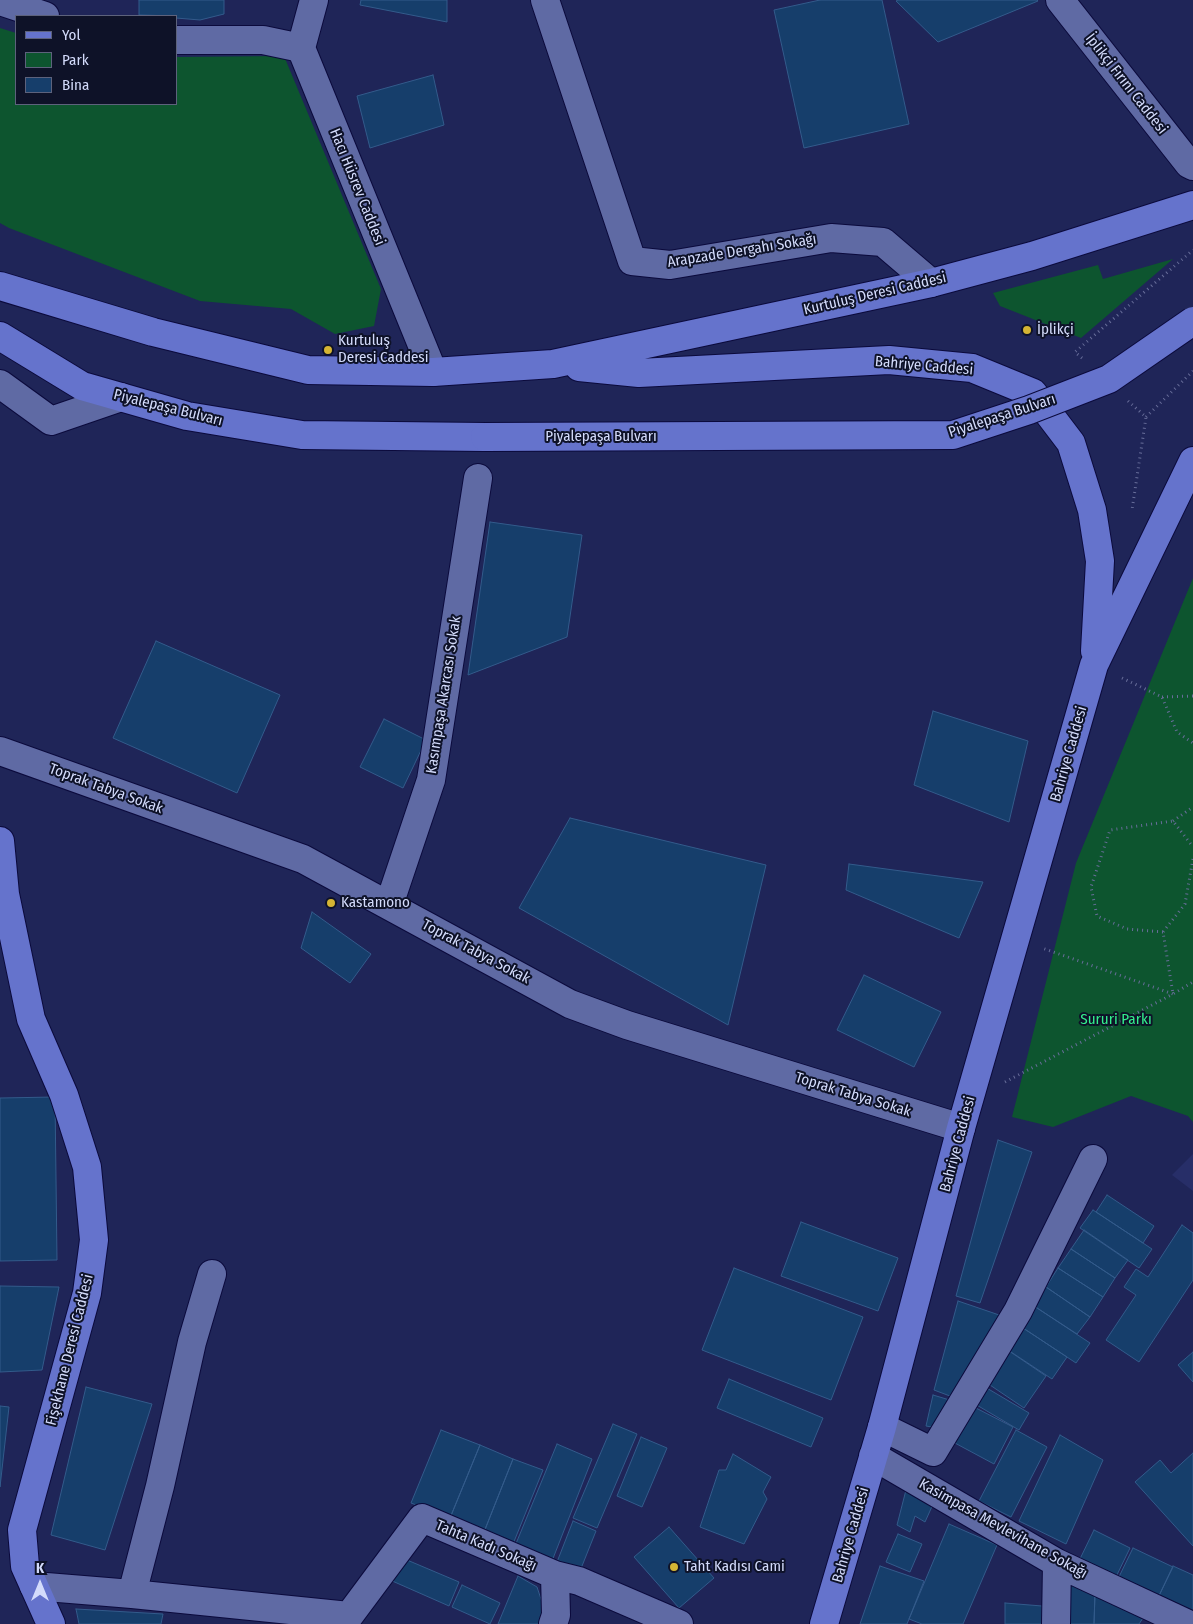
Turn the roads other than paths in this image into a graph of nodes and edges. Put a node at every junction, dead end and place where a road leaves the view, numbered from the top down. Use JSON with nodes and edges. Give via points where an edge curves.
{"nodes":[{"id":1,"x":314,"y":0,"type":"edge"},
{"id":2,"x":545,"y":0,"type":"edge"},
{"id":3,"x":1060,"y":0,"type":"edge"},
{"id":4,"x":0,"y":1,"type":"edge"},
{"id":5,"x":42,"y":15,"type":"edge"},
{"id":6,"x":178,"y":40,"type":"edge"},
{"id":7,"x":300,"y":48,"type":"junction"},
{"id":8,"x":1193,"y":166,"type":"edge"},
{"id":9,"x":1193,"y":205,"type":"edge"},
{"id":10,"x":931,"y":283,"type":"junction"},
{"id":11,"x":0,"y":286,"type":"edge"},
{"id":12,"x":1193,"y":321,"type":"edge"},
{"id":13,"x":0,"y":336,"type":"edge"},
{"id":14,"x":553,"y":364,"type":"junction"},
{"id":15,"x":433,"y":372,"type":"junction"},
{"id":16,"x":0,"y":384,"type":"edge"},
{"id":17,"x":122,"y":397,"type":"junction"},
{"id":18,"x":1193,"y":461,"type":"edge"},
{"id":19,"x":478,"y":478,"type":"dead end"},
{"id":20,"x":1094,"y":665,"type":"junction"},
{"id":21,"x":0,"y":751,"type":"edge"},
{"id":22,"x":0,"y":841,"type":"edge"},
{"id":23,"x":389,"y":906,"type":"junction"},
{"id":24,"x":5,"y":920,"type":"edge"},
{"id":25,"x":961,"y":1128,"type":"junction"},
{"id":26,"x":1093,"y":1159,"type":"dead end"},
{"id":27,"x":212,"y":1274,"type":"dead end"},
{"id":28,"x":882,"y":1427,"type":"junction"},
{"id":29,"x":874,"y":1456,"type":"junction"},
{"id":30,"x":1057,"y":1563,"type":"junction"},
{"id":31,"x":555,"y":1575,"type":"junction"},
{"id":32,"x":34,"y":1586,"type":"junction"},
{"id":33,"x":132,"y":1594,"type":"junction"},
{"id":34,"x":223,"y":1614,"type":"edge"},
{"id":35,"x":50,"y":1624,"type":"edge"},
{"id":36,"x":553,"y":1624,"type":"edge"},
{"id":37,"x":679,"y":1624,"type":"edge"},
{"id":38,"x":824,"y":1624,"type":"edge"},
{"id":39,"x":1056,"y":1624,"type":"edge"},
{"id":40,"x":1188,"y":1624,"type":"edge"}],
"edges":[{"from":1,"to":7,"type":"street"},
{"from":2,"to":10,"type":"street","name":"Arapzade Dergahı Sokağı","via":[[632,260],[670,265],[831,238],[883,242]]},
{"from":3,"to":8,"type":"street","name":"İplikçi Fırını Caddesi"},
{"from":4,"to":5,"type":"street"},
{"from":6,"to":7,"type":"street","via":[[263,40]]},
{"from":7,"to":15,"type":"street","name":"Hacı Hüsrev Caddesi"},
{"from":9,"to":10,"type":"main road","name":"Kurtuluş Deresi Caddesi","via":[[1032,256]]},
{"from":10,"to":14,"type":"main road","name":"Kurtuluş Deresi Caddesi"},
{"from":11,"to":15,"type":"main road","via":[[152,332],[308,370]]},
{"from":12,"to":17,"type":"main road","name":"Piyalepaşa Bulvarı","bridge":true,"via":[[1109,379],[953,435],[302,435],[187,416]]},
{"from":13,"to":17,"type":"main road","name":"Piyalepaşa Bulvarı","via":[[82,386]]},
{"from":14,"to":15,"type":"main road"},
{"from":14,"to":20,"type":"main road","name":"Bahriye Caddesi","via":[[639,373],[889,360],[972,368],[1033,393],[1071,443],[1092,510],[1100,561]]},
{"from":16,"to":17,"type":"street","via":[[51,421]]},
{"from":18,"to":20,"type":"main road","name":"Bahriye Caddesi"},
{"from":19,"to":23,"type":"street","name":"Kasımpaşa Akarcası Sokak","via":[[431,780]]},
{"from":20,"to":25,"type":"main road","name":"Bahriye Caddesi"},
{"from":21,"to":23,"type":"street","name":"Toprak Tabya Sokak","via":[[303,859]]},
{"from":22,"to":24,"type":"main road","name":"Fişekhane Deresi Caddesi"},
{"from":23,"to":25,"type":"street","name":"Toprak Tabya Sokak","via":[[570,1004]]},
{"from":24,"to":32,"type":"main road","name":"Fişekhane Deresi Caddesi","via":[[31,1019],[64,1095],[87,1167],[94,1240],[87,1293],[22,1530],[25,1566]]},
{"from":25,"to":28,"type":"main road","name":"Bahriye Caddesi"},
{"from":26,"to":28,"type":"street","via":[[1018,1311],[933,1452]]},
{"from":27,"to":33,"type":"street","via":[[192,1342]]},
{"from":28,"to":29,"type":"main road","name":"Bahriye Caddesi"},
{"from":29,"to":30,"type":"street","name":"Kasimpasa Mevlevihane Sokağı"},
{"from":29,"to":38,"type":"main road","name":"Bahriye Caddesi"},
{"from":30,"to":39,"type":"street"},
{"from":30,"to":40,"type":"street","name":"Kasimpasa Mevlevihane Sokağı"},
{"from":31,"to":34,"type":"street","name":"Tahta Kadı Sokağı","via":[[422,1518],[349,1616]]},
{"from":31,"to":36,"type":"street","via":[[556,1615]]},
{"from":31,"to":37,"type":"street","name":"Tahta Kadı Sokağı","via":[[579,1581]]},
{"from":32,"to":33,"type":"street","name":"Tahta Kadı Sokağı"},
{"from":32,"to":35,"type":"main road","name":"Fişekhane Deresi Caddesi"},
{"from":33,"to":34,"type":"street","name":"Tahta Kadı Sokağı"}]}
